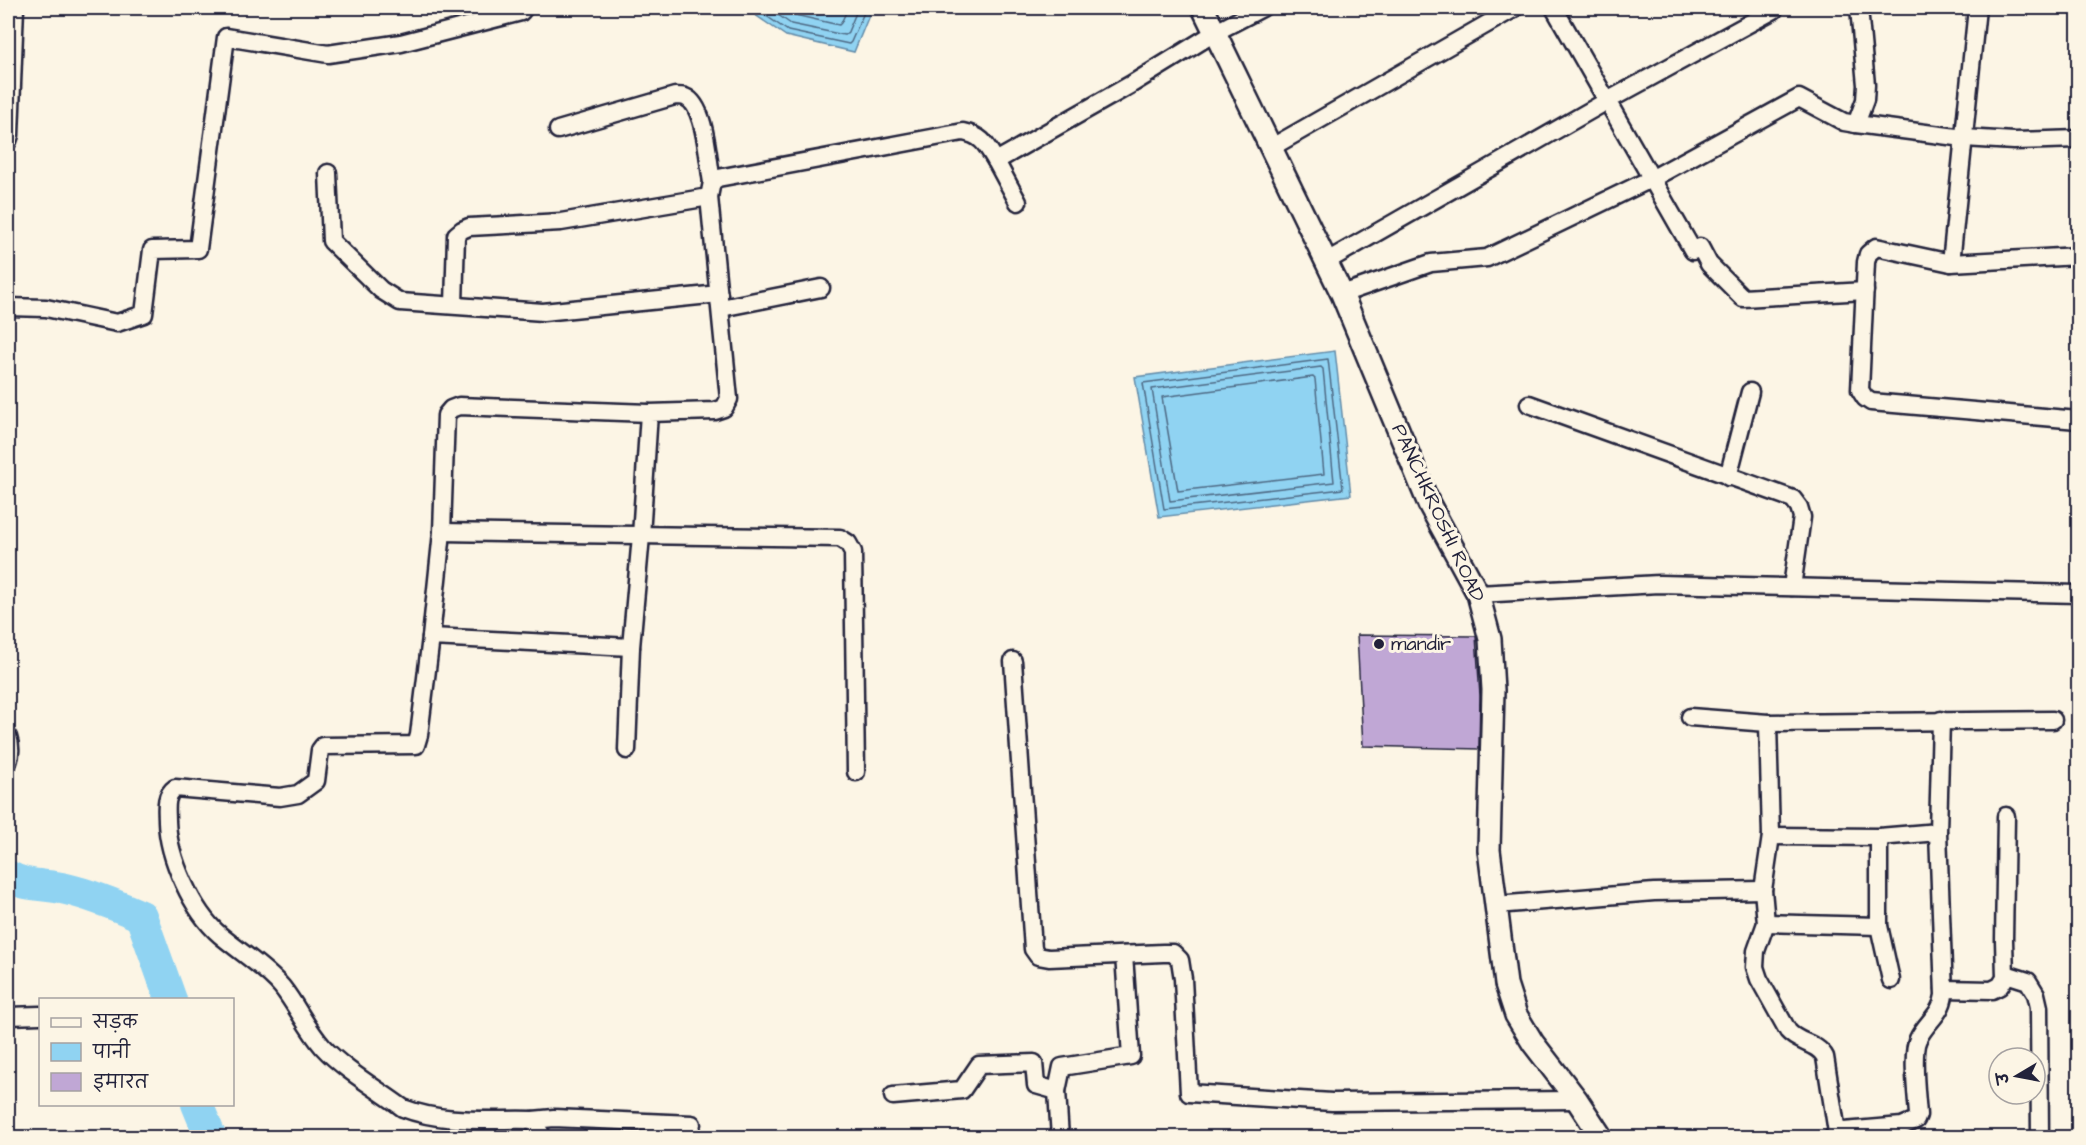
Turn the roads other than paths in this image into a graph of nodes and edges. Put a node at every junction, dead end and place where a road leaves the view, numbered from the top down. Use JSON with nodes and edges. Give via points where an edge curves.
{"nodes":[{"id":1,"x":15,"y":8,"type":"edge"},
{"id":2,"x":524,"y":8,"type":"edge"},
{"id":3,"x":1203,"y":8,"type":"edge"},
{"id":4,"x":1263,"y":8,"type":"edge"},
{"id":5,"x":1515,"y":8,"type":"edge"},
{"id":6,"x":1554,"y":8,"type":"edge"},
{"id":7,"x":1772,"y":8,"type":"edge"},
{"id":8,"x":1860,"y":8,"type":"edge"},
{"id":9,"x":1977,"y":8,"type":"edge"},
{"id":10,"x":1216,"y":32,"type":"junction"},
{"id":11,"x":1607,"y":101,"type":"junction"},
{"id":12,"x":1856,"y":124,"type":"junction"},
{"id":13,"x":558,"y":130,"type":"dead end"},
{"id":14,"x":1964,"y":138,"type":"junction"},
{"id":15,"x":2079,"y":139,"type":"edge"},
{"id":16,"x":8,"y":141,"type":"edge"},
{"id":17,"x":1272,"y":147,"type":"junction"},
{"id":18,"x":996,"y":161,"type":"junction"},
{"id":19,"x":328,"y":173,"type":"dead end"},
{"id":20,"x":1653,"y":178,"type":"junction"},
{"id":21,"x":710,"y":189,"type":"junction"},
{"id":22,"x":1018,"y":202,"type":"dead end"},
{"id":23,"x":2079,"y":256,"type":"edge"},
{"id":24,"x":1327,"y":261,"type":"junction"},
{"id":25,"x":1950,"y":263,"type":"junction"},
{"id":26,"x":821,"y":288,"type":"dead end"},
{"id":27,"x":1865,"y":291,"type":"junction"},
{"id":28,"x":1342,"y":294,"type":"junction"},
{"id":29,"x":720,"y":301,"type":"junction"},
{"id":30,"x":454,"y":305,"type":"junction"},
{"id":31,"x":8,"y":307,"type":"edge"},
{"id":32,"x":1750,"y":392,"type":"dead end"},
{"id":33,"x":1529,"y":404,"type":"dead end"},
{"id":34,"x":649,"y":413,"type":"junction"},
{"id":35,"x":2079,"y":420,"type":"edge"},
{"id":36,"x":1728,"y":477,"type":"junction"},
{"id":37,"x":442,"y":532,"type":"junction"},
{"id":38,"x":641,"y":536,"type":"junction"},
{"id":39,"x":1792,"y":587,"type":"junction"},
{"id":40,"x":1478,"y":594,"type":"junction"},
{"id":41,"x":2079,"y":594,"type":"edge"},
{"id":42,"x":431,"y":637,"type":"junction"},
{"id":43,"x":631,"y":647,"type":"junction"},
{"id":44,"x":1013,"y":661,"type":"dead end"},
{"id":45,"x":1690,"y":717,"type":"dead end"},
{"id":46,"x":1941,"y":720,"type":"junction"},
{"id":47,"x":2053,"y":720,"type":"dead end"},
{"id":48,"x":1768,"y":723,"type":"junction"},
{"id":49,"x":8,"y":737,"type":"edge"},
{"id":50,"x":627,"y":750,"type":"dead end"},
{"id":51,"x":8,"y":762,"type":"edge"},
{"id":52,"x":856,"y":772,"type":"dead end"},
{"id":53,"x":2006,"y":816,"type":"dead end"},
{"id":54,"x":1938,"y":832,"type":"junction"},
{"id":55,"x":1771,"y":836,"type":"junction"},
{"id":56,"x":1879,"y":837,"type":"junction"},
{"id":57,"x":1763,"y":890,"type":"junction"},
{"id":58,"x":1496,"y":905,"type":"junction"},
{"id":59,"x":1766,"y":923,"type":"junction"},
{"id":60,"x":1879,"y":926,"type":"junction"},
{"id":61,"x":1124,"y":955,"type":"junction"},
{"id":62,"x":2006,"y":974,"type":"junction"},
{"id":63,"x":1891,"y":980,"type":"dead end"},
{"id":64,"x":1944,"y":989,"type":"junction"},
{"id":65,"x":8,"y":1016,"type":"edge"},
{"id":66,"x":39,"y":1016,"type":"edge"},
{"id":67,"x":1057,"y":1091,"type":"junction"},
{"id":68,"x":893,"y":1096,"type":"dead end"},
{"id":69,"x":1577,"y":1100,"type":"junction"},
{"id":70,"x":533,"y":1120,"type":"junction"},
{"id":71,"x":692,"y":1124,"type":"dead end"},
{"id":72,"x":1835,"y":1135,"type":"edge"},
{"id":73,"x":543,"y":1137,"type":"edge"},
{"id":74,"x":1060,"y":1137,"type":"edge"},
{"id":75,"x":1602,"y":1137,"type":"edge"},
{"id":76,"x":2040,"y":1137,"type":"edge"}],
"edges":[{"from":1,"to":16,"type":"street"},
{"from":2,"to":31,"type":"street","via":[[521,12],[401,42],[328,54],[226,36],[198,249],[152,250],[144,314],[117,323],[46,308]]},
{"from":3,"to":10,"type":"street","name":"PANCHKROSHI ROAD"},
{"from":4,"to":10,"type":"street"},
{"from":5,"to":17,"type":"street"},
{"from":6,"to":11,"type":"street"},
{"from":7,"to":11,"type":"street"},
{"from":8,"to":12,"type":"street","via":[[1866,85]]},
{"from":9,"to":14,"type":"street"},
{"from":10,"to":17,"type":"street","name":"PANCHKROSHI ROAD"},
{"from":10,"to":18,"type":"street"},
{"from":11,"to":20,"type":"street"},
{"from":11,"to":24,"type":"street"},
{"from":12,"to":14,"type":"street"},
{"from":12,"to":20,"type":"street","via":[[1844,122],[1799,98]]},
{"from":13,"to":21,"type":"street","via":[[675,96],[685,97],[701,115]]},
{"from":14,"to":15,"type":"street"},
{"from":14,"to":25,"type":"street"},
{"from":17,"to":24,"type":"street","name":"PANCHKROSHI ROAD"},
{"from":18,"to":21,"type":"street","via":[[982,139],[963,132],[718,178]]},
{"from":18,"to":22,"type":"street"},
{"from":19,"to":30,"type":"street","via":[[331,241],[381,290],[400,302]]},
{"from":20,"to":27,"type":"street","via":[[1696,249],[1743,298]]},
{"from":20,"to":28,"type":"street","via":[[1487,258],[1431,263]]},
{"from":21,"to":29,"type":"street"},
{"from":21,"to":30,"type":"street","via":[[561,222],[462,230],[456,235]]},
{"from":23,"to":25,"type":"street"},
{"from":24,"to":28,"type":"street","name":"PANCHKROSHI ROAD"},
{"from":25,"to":27,"type":"street","via":[[1876,247],[1868,254]]},
{"from":26,"to":29,"type":"street"},
{"from":27,"to":35,"type":"street","via":[[1860,390],[1871,402]]},
{"from":28,"to":40,"type":"street","name":"PANCHKROSHI ROAD","via":[[1429,504]]},
{"from":29,"to":30,"type":"street","via":[[543,312]]},
{"from":29,"to":34,"type":"street","via":[[729,399],[724,408]]},
{"from":32,"to":36,"type":"street"},
{"from":33,"to":36,"type":"street"},
{"from":34,"to":37,"type":"street","via":[[459,406],[451,409],[446,415]]},
{"from":34,"to":38,"type":"street"},
{"from":36,"to":39,"type":"street","via":[[1793,499],[1799,507],[1803,517]]},
{"from":37,"to":38,"type":"street"},
{"from":37,"to":42,"type":"street"},
{"from":38,"to":43,"type":"street"},
{"from":38,"to":52,"type":"street","via":[[840,538],[848,543],[853,552]]},
{"from":39,"to":40,"type":"street","via":[[1659,584]]},
{"from":39,"to":41,"type":"street"},
{"from":40,"to":58,"type":"street","name":"PANCHKROSHI ROAD","via":[[1490,639],[1493,690],[1489,850]]},
{"from":42,"to":43,"type":"street"},
{"from":42,"to":70,"type":"street","via":[[416,745],[323,746],[316,782],[298,794],[280,797],[175,788],[167,800],[171,849],[207,923],[282,988],[316,1038],[336,1059],[415,1113],[445,1118]]},
{"from":43,"to":50,"type":"street"},
{"from":44,"to":61,"type":"street","via":[[1033,949],[1038,956],[1048,958]]},
{"from":45,"to":48,"type":"street"},
{"from":46,"to":47,"type":"street"},
{"from":46,"to":48,"type":"street"},
{"from":46,"to":54,"type":"street"},
{"from":48,"to":55,"type":"street"},
{"from":49,"to":51,"type":"street"},
{"from":53,"to":62,"type":"street"},
{"from":54,"to":56,"type":"street"},
{"from":54,"to":64,"type":"street"},
{"from":55,"to":56,"type":"street"},
{"from":55,"to":57,"type":"street"},
{"from":56,"to":60,"type":"street"},
{"from":57,"to":58,"type":"street","via":[[1654,892]]},
{"from":57,"to":59,"type":"street"},
{"from":58,"to":69,"type":"street","name":"PANCHKROSHI ROAD","via":[[1506,984],[1516,1015]]},
{"from":59,"to":60,"type":"street"},
{"from":59,"to":72,"type":"street","via":[[1756,951],[1757,973],[1788,1031],[1822,1052],[1828,1069]]},
{"from":60,"to":63,"type":"street"},
{"from":61,"to":67,"type":"street","via":[[1131,1056],[1062,1067]]},
{"from":61,"to":69,"type":"street","via":[[1173,954],[1180,960],[1189,1093],[1332,1102]]},
{"from":62,"to":64,"type":"street","via":[[2002,984],[1992,990]]},
{"from":62,"to":76,"type":"street","via":[[2028,981],[2039,1007]]},
{"from":64,"to":72,"type":"street","via":[[1940,1010],[1915,1048],[1916,1120],[1902,1126]]},
{"from":65,"to":66,"type":"street"},
{"from":67,"to":68,"type":"street","via":[[1036,1085],[1034,1063],[979,1065],[962,1090]]},
{"from":67,"to":74,"type":"street"},
{"from":69,"to":75,"type":"street","name":"PANCHKROSHI ROAD"},
{"from":70,"to":71,"type":"street"},
{"from":70,"to":73,"type":"street"}]}
